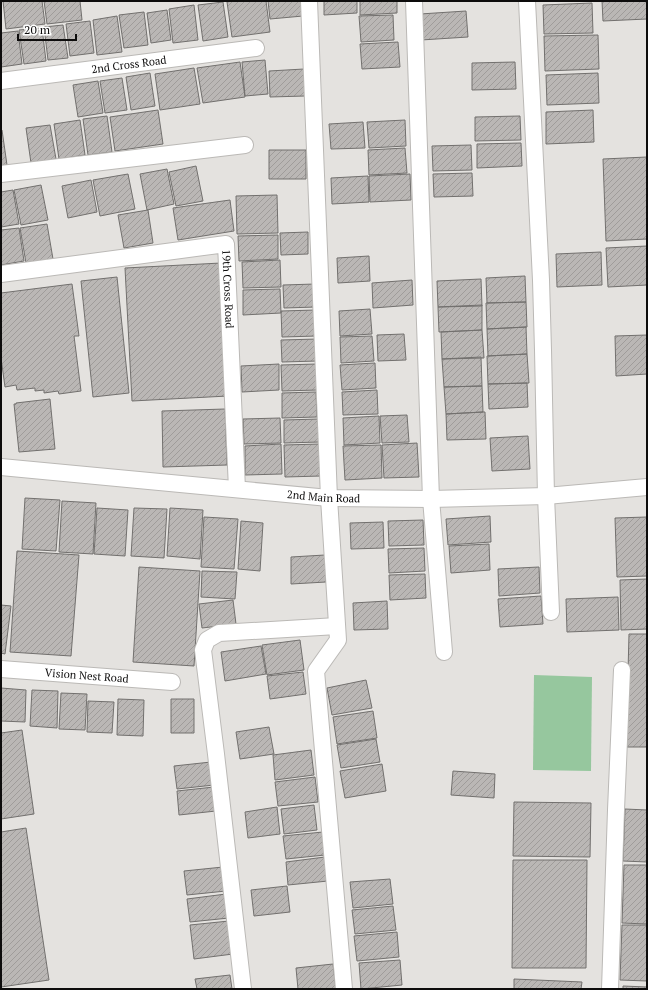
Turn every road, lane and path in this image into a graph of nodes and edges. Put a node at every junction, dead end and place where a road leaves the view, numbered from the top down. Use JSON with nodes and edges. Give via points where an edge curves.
{"nodes":[{"id":1,"x":309,"y":1,"type":"edge"},
{"id":2,"x":414,"y":1,"type":"edge"},
{"id":3,"x":527,"y":1,"type":"edge"},
{"id":4,"x":256,"y":48,"type":"dead end"},
{"id":5,"x":1,"y":81,"type":"edge"},
{"id":6,"x":245,"y":145,"type":"dead end"},
{"id":7,"x":1,"y":174,"type":"edge"},
{"id":8,"x":1,"y":274,"type":"edge"},
{"id":9,"x":1,"y":467,"type":"edge"},
{"id":10,"x":647,"y":487,"type":"edge"},
{"id":11,"x":238,"y":489,"type":"junction"},
{"id":12,"x":546,"y":496,"type":"junction"},
{"id":13,"x":329,"y":498,"type":"junction"},
{"id":14,"x":431,"y":499,"type":"junction"},
{"id":15,"x":551,"y":612,"type":"dead end"},
{"id":16,"x":337,"y":626,"type":"junction"},
{"id":17,"x":444,"y":652,"type":"dead end"},
{"id":18,"x":1,"y":669,"type":"edge"},
{"id":19,"x":622,"y":670,"type":"dead end"},
{"id":20,"x":172,"y":682,"type":"dead end"},
{"id":21,"x":243,"y":989,"type":"edge"},
{"id":22,"x":344,"y":989,"type":"edge"},
{"id":23,"x":610,"y":989,"type":"edge"}],
"edges":[{"from":1,"to":13,"type":"street"},
{"from":2,"to":14,"type":"street"},
{"from":3,"to":12,"type":"street","via":[[543,358]]},
{"from":4,"to":5,"type":"street","name":"2nd Cross Road"},
{"from":6,"to":7,"type":"street"},
{"from":8,"to":11,"type":"street","name":"19th Cross Road","via":[[226,244]]},
{"from":9,"to":11,"type":"street","name":"2nd Main Road"},
{"from":10,"to":12,"type":"street","name":"2nd Main Road"},
{"from":11,"to":13,"type":"street","name":"2nd Main Road"},
{"from":12,"to":14,"type":"street","name":"2nd Main Road"},
{"from":12,"to":15,"type":"street"},
{"from":13,"to":14,"type":"street","name":"2nd Main Road"},
{"from":13,"to":16,"type":"street"},
{"from":14,"to":17,"type":"street"},
{"from":16,"to":21,"type":"street","via":[[219,633],[207,640],[203,650]]},
{"from":16,"to":22,"type":"street","via":[[338,640],[316,671]]},
{"from":18,"to":20,"type":"street","name":"Vision Nest Road"},
{"from":19,"to":23,"type":"street"}]}
